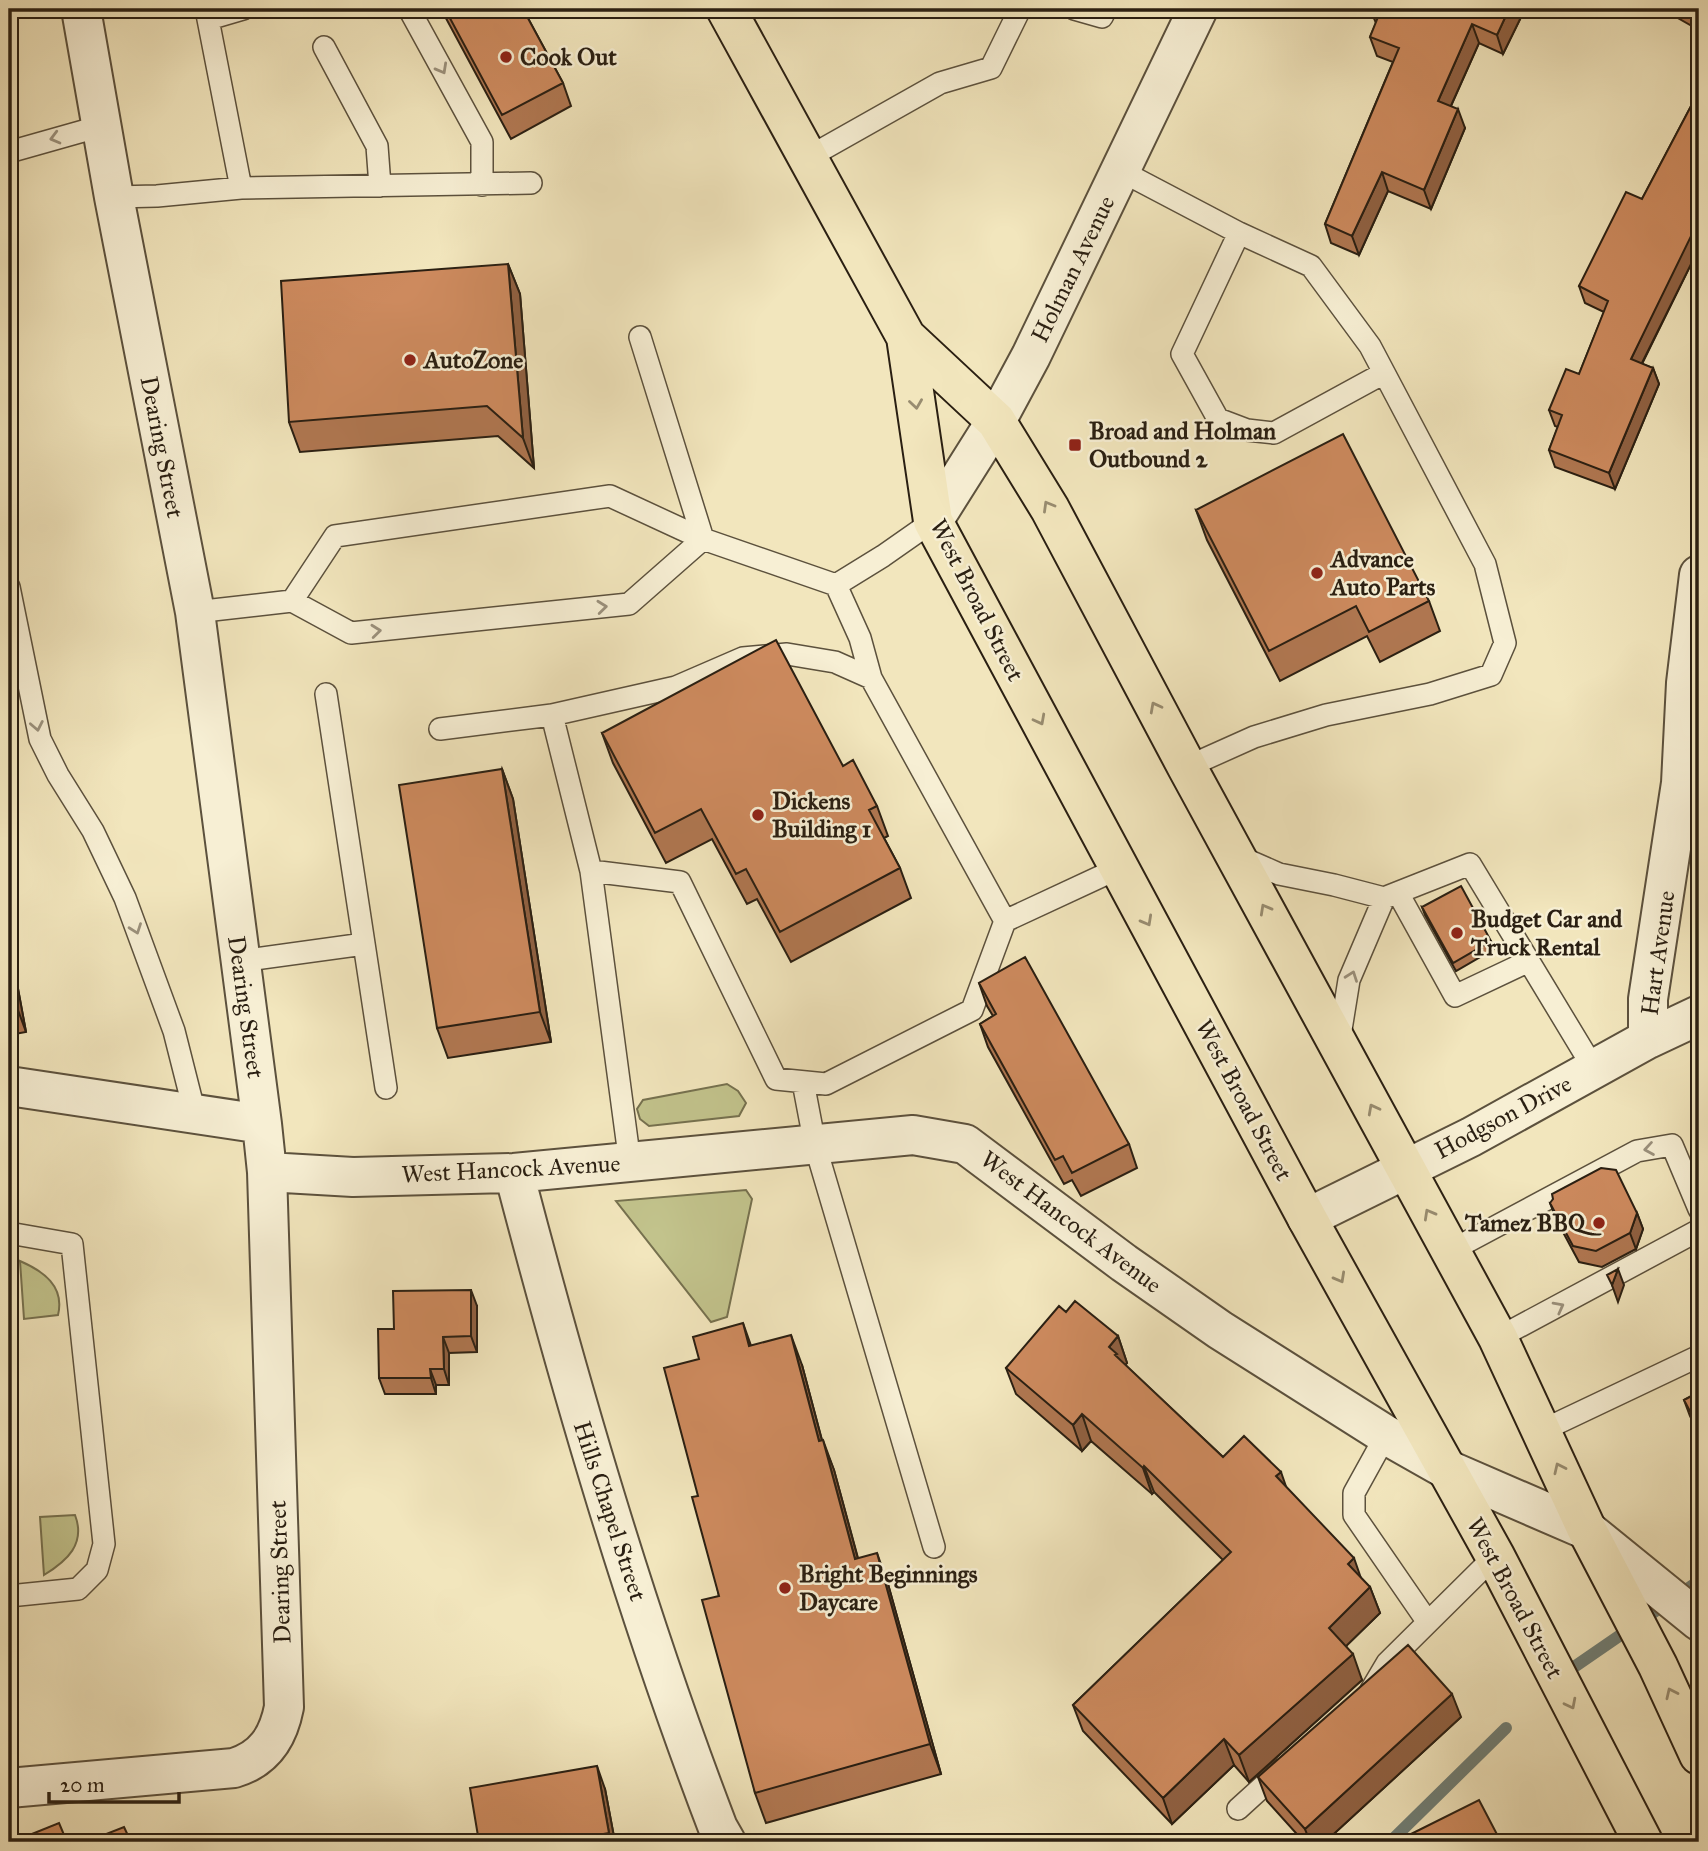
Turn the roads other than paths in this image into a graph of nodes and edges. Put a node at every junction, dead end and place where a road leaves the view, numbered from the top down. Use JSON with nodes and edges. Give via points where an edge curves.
{"nodes":[{"id":1,"x":81,"y":9,"type":"edge"},
{"id":2,"x":243,"y":9,"type":"edge"},
{"id":3,"x":409,"y":9,"type":"edge"},
{"id":4,"x":726,"y":9,"type":"edge"},
{"id":5,"x":1020,"y":9,"type":"edge"},
{"id":6,"x":1074,"y":9,"type":"edge"},
{"id":7,"x":1106,"y":9,"type":"edge"},
{"id":8,"x":1198,"y":9,"type":"edge"},
{"id":9,"x":207,"y":14,"type":"edge"},
{"id":10,"x":324,"y":47,"type":"dead end"},
{"id":11,"x":101,"y":125,"type":"junction"},
{"id":12,"x":9,"y":152,"type":"edge"},
{"id":13,"x":807,"y":158,"type":"junction"},
{"id":14,"x":1121,"y":171,"type":"junction"},
{"id":15,"x":531,"y":183,"type":"dead end"},
{"id":16,"x":482,"y":185,"type":"junction"},
{"id":17,"x":380,"y":186,"type":"junction"},
{"id":18,"x":241,"y":188,"type":"junction"},
{"id":19,"x":114,"y":197,"type":"junction"},
{"id":20,"x":1239,"y":233,"type":"junction"},
{"id":21,"x":640,"y":337,"type":"dead end"},
{"id":22,"x":906,"y":337,"type":"junction"},
{"id":23,"x":1384,"y":373,"type":"junction"},
{"id":24,"x":996,"y":421,"type":"junction"},
{"id":25,"x":933,"y":521,"type":"junction"},
{"id":26,"x":703,"y":539,"type":"junction"},
{"id":27,"x":1699,"y":575,"type":"edge"},
{"id":28,"x":836,"y":585,"type":"junction"},
{"id":29,"x":9,"y":587,"type":"edge"},
{"id":30,"x":292,"y":601,"type":"junction"},
{"id":31,"x":195,"y":612,"type":"junction"},
{"id":32,"x":871,"y":678,"type":"junction"},
{"id":33,"x":326,"y":694,"type":"dead end"},
{"id":34,"x":552,"y":715,"type":"junction"},
{"id":35,"x":440,"y":729,"type":"dead end"},
{"id":36,"x":1691,"y":753,"type":"edge"},
{"id":37,"x":1187,"y":767,"type":"junction"},
{"id":38,"x":1236,"y":855,"type":"junction"},
{"id":39,"x":1119,"y":868,"type":"junction"},
{"id":40,"x":591,"y":871,"type":"junction"},
{"id":41,"x":1391,"y":895,"type":"junction"},
{"id":42,"x":1004,"y":921,"type":"junction"},
{"id":43,"x":364,"y":944,"type":"junction"},
{"id":44,"x":240,"y":961,"type":"junction"},
{"id":45,"x":1529,"y":961,"type":"junction"},
{"id":46,"x":1699,"y":1015,"type":"edge"},
{"id":47,"x":1648,"y":1040,"type":"junction"},
{"id":48,"x":1338,"y":1043,"type":"junction"},
{"id":49,"x":1594,"y":1069,"type":"junction"},
{"id":50,"x":803,"y":1082,"type":"junction"},
{"id":51,"x":9,"y":1086,"type":"edge"},
{"id":52,"x":386,"y":1088,"type":"dead end"},
{"id":53,"x":195,"y":1114,"type":"junction"},
{"id":54,"x":262,"y":1124,"type":"junction"},
{"id":55,"x":815,"y":1144,"type":"junction"},
{"id":56,"x":630,"y":1163,"type":"junction"},
{"id":57,"x":1404,"y":1169,"type":"junction"},
{"id":58,"x":267,"y":1172,"type":"junction"},
{"id":59,"x":514,"y":1173,"type":"junction"},
{"id":60,"x":1699,"y":1209,"type":"edge"},
{"id":61,"x":1307,"y":1218,"type":"junction"},
{"id":62,"x":1699,"y":1230,"type":"edge"},
{"id":63,"x":9,"y":1233,"type":"edge"},
{"id":64,"x":1450,"y":1251,"type":"junction"},
{"id":65,"x":1498,"y":1338,"type":"junction"},
{"id":66,"x":1699,"y":1356,"type":"edge"},
{"id":67,"x":1541,"y":1431,"type":"junction"},
{"id":68,"x":1386,"y":1435,"type":"junction"},
{"id":69,"x":1446,"y":1469,"type":"junction"},
{"id":70,"x":1587,"y":1530,"type":"junction"},
{"id":71,"x":934,"y":1547,"type":"dead end"},
{"id":72,"x":1495,"y":1556,"type":"junction"},
{"id":73,"x":9,"y":1596,"type":"edge"},
{"id":74,"x":1427,"y":1621,"type":"junction"},
{"id":75,"x":1699,"y":1621,"type":"edge"},
{"id":76,"x":1352,"y":1707,"type":"edge"},
{"id":77,"x":1300,"y":1753,"type":"edge"},
{"id":78,"x":1699,"y":1755,"type":"edge"},
{"id":79,"x":9,"y":1788,"type":"edge"},
{"id":80,"x":1238,"y":1809,"type":"dead end"},
{"id":81,"x":726,"y":1842,"type":"edge"},
{"id":82,"x":1643,"y":1842,"type":"edge"}],
"edges":[{"from":1,"to":11,"type":"street","name":"Dearing Street"},
{"from":2,"to":9,"type":"lane"},
{"from":3,"to":16,"type":"lane","one_way":true,"via":[[482,142]]},
{"from":4,"to":13,"type":"main road","name":"West Broad Street"},
{"from":5,"to":13,"type":"lane","via":[[991,68],[940,83]]},
{"from":6,"to":7,"type":"lane","via":[[1102,18]]},
{"from":8,"to":14,"type":"street","name":"Holman Avenue"},
{"from":9,"to":18,"type":"lane"},
{"from":10,"to":17,"type":"lane","via":[[377,146]]},
{"from":11,"to":12,"type":"lane","one_way":true},
{"from":11,"to":19,"type":"street","name":"Dearing Street"},
{"from":13,"to":22,"type":"main road","name":"West Broad Street"},
{"from":14,"to":20,"type":"lane"},
{"from":14,"to":24,"type":"street","name":"Holman Avenue"},
{"from":15,"to":16,"type":"lane"},
{"from":16,"to":17,"type":"lane"},
{"from":17,"to":18,"type":"lane"},
{"from":18,"to":19,"type":"lane"},
{"from":19,"to":31,"type":"street","name":"Dearing Street"},
{"from":20,"to":23,"type":"lane","via":[[1311,266],[1370,346]]},
{"from":20,"to":23,"type":"lane","via":[[1182,354],[1218,419],[1247,430],[1274,433]]},
{"from":21,"to":26,"type":"lane"},
{"from":22,"to":24,"type":"main road","name":"West Broad Street"},
{"from":22,"to":25,"type":"main road","name":"West Broad Street","one_way":true},
{"from":23,"to":37,"type":"lane","via":[[1485,565],[1505,643],[1491,675],[1430,694],[1326,715],[1254,737]]},
{"from":24,"to":25,"type":"street","name":"Holman Avenue"},
{"from":37,"to":24,"type":"main road","name":"West Broad Street","one_way":true,"via":[[1050,509]]},
{"from":25,"to":28,"type":"lane"},
{"from":25,"to":39,"type":"main road","name":"West Broad Street","one_way":true},
{"from":26,"to":28,"type":"lane"},
{"from":30,"to":26,"type":"lane","one_way":true,"via":[[351,633],[629,604]]},
{"from":26,"to":30,"type":"lane","via":[[610,496],[335,536]]},
{"from":27,"to":36,"type":"street","name":"Hart Avenue","via":[[1686,683]]},
{"from":28,"to":32,"type":"lane","via":[[860,638]]},
{"from":29,"to":53,"type":"lane","one_way":true,"via":[[40,739],[125,898],[174,1031]]},
{"from":30,"to":31,"type":"lane"},
{"from":31,"to":44,"type":"street","name":"Dearing Street"},
{"from":32,"to":34,"type":"lane","via":[[835,662],[787,654],[743,657],[676,687]]},
{"from":32,"to":42,"type":"lane"},
{"from":33,"to":43,"type":"lane"},
{"from":34,"to":35,"type":"lane"},
{"from":34,"to":40,"type":"lane"},
{"from":36,"to":47,"type":"street","name":"Hart Avenue","via":[[1681,783],[1648,999]]},
{"from":37,"to":38,"type":"main road","name":"West Broad Street"},
{"from":38,"to":41,"type":"lane","via":[[1279,874]]},
{"from":48,"to":38,"type":"main road","name":"West Broad Street","one_way":true},
{"from":39,"to":42,"type":"lane"},
{"from":39,"to":61,"type":"main road","name":"West Broad Street","one_way":true},
{"from":40,"to":50,"type":"lane","via":[[680,882],[776,1079]]},
{"from":40,"to":56,"type":"lane"},
{"from":41,"to":45,"type":"lane","via":[[1470,864]]},
{"from":41,"to":45,"type":"lane","via":[[1455,996]]},
{"from":48,"to":41,"type":"lane","one_way":true,"via":[[1349,980]]},
{"from":42,"to":50,"type":"lane","via":[[972,1010],[826,1084]]},
{"from":43,"to":44,"type":"lane"},
{"from":43,"to":52,"type":"lane"},
{"from":44,"to":54,"type":"street","name":"Dearing Street"},
{"from":45,"to":49,"type":"lane"},
{"from":46,"to":47,"type":"street","name":"Hodgson Drive"},
{"from":47,"to":49,"type":"street","name":"Hodgson Drive"},
{"from":57,"to":48,"type":"main road","name":"West Broad Street","one_way":true},
{"from":49,"to":57,"type":"street","name":"Hodgson Drive"},
{"from":50,"to":55,"type":"lane"},
{"from":51,"to":53,"type":"street"},
{"from":53,"to":54,"type":"street"},
{"from":54,"to":58,"type":"street","name":"Dearing Street"},
{"from":55,"to":56,"type":"street","name":"West Hancock Avenue"},
{"from":55,"to":68,"type":"street","name":"West Hancock Avenue","via":[[913,1135],[965,1144],[1220,1331]]},
{"from":55,"to":71,"type":"lane"},
{"from":56,"to":59,"type":"street","name":"West Hancock Avenue"},
{"from":57,"to":61,"type":"street","name":"Hodgson Drive"},
{"from":64,"to":57,"type":"main road","name":"West Broad Street","one_way":true},
{"from":58,"to":59,"type":"street","name":"West Hancock Avenue","via":[[353,1177]]},
{"from":58,"to":79,"type":"street","name":"Dearing Street","via":[[281,1724],[262,1754],[234,1768]]},
{"from":59,"to":81,"type":"street","name":"Hills Chapel Street","via":[[573,1392],[676,1719]]},
{"from":60,"to":64,"type":"lane","one_way":true,"via":[[1672,1145],[1637,1151]]},
{"from":61,"to":69,"type":"main road","name":"West Broad Street","one_way":true},
{"from":65,"to":62,"type":"lane","one_way":true},
{"from":63,"to":73,"type":"lane","via":[[72,1244],[104,1544],[97,1570],[78,1588]]},
{"from":64,"to":65,"type":"main road","name":"West Broad Street"},
{"from":65,"to":67,"type":"main road","name":"West Broad Street"},
{"from":66,"to":67,"type":"lane"},
{"from":70,"to":67,"type":"main road","name":"West Broad Street","one_way":true},
{"from":68,"to":69,"type":"street","name":"West Hancock Avenue"},
{"from":68,"to":74,"type":"lane","via":[[1354,1493],[1354,1515]]},
{"from":69,"to":70,"type":"street","name":"West Hancock Avenue"},
{"from":69,"to":72,"type":"main road","name":"West Broad Street"},
{"from":70,"to":75,"type":"street","name":"West Hancock Avenue"},
{"from":78,"to":70,"type":"main road","name":"West Broad Street","one_way":true},
{"from":72,"to":74,"type":"lane"},
{"from":72,"to":82,"type":"main road","name":"West Broad Street","one_way":true},
{"from":74,"to":76,"type":"lane"},
{"from":77,"to":80,"type":"lane"}]}
